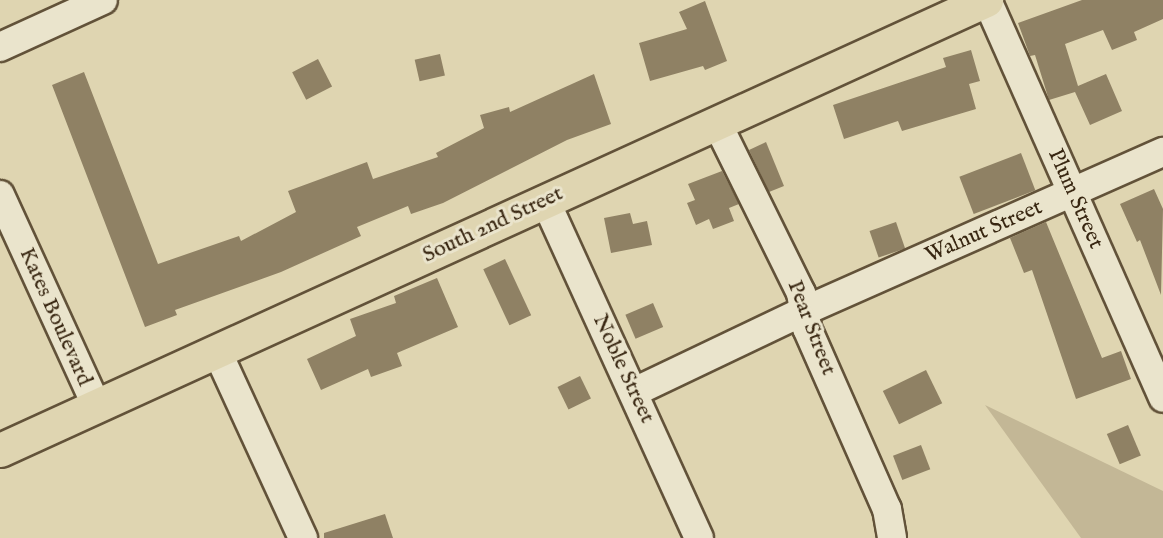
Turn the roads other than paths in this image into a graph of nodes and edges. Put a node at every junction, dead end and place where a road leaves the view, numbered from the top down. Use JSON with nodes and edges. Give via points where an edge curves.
{"nodes":[{"id":1,"x":103,"y":0,"type":"edge"},
{"id":2,"x":986,"y":0,"type":"edge"},
{"id":3,"x":0,"y":47,"type":"edge"},
{"id":4,"x":717,"y":123,"type":"junction"},
{"id":5,"x":1163,"y":152,"type":"edge"},
{"id":6,"x":1072,"y":193,"type":"junction"},
{"id":7,"x":0,"y":195,"type":"edge"},
{"id":8,"x":545,"y":200,"type":"junction"},
{"id":9,"x":804,"y":311,"type":"junction"},
{"id":10,"x":217,"y":351,"type":"junction"},
{"id":11,"x":634,"y":392,"type":"junction"},
{"id":12,"x":1163,"y":398,"type":"edge"},
{"id":13,"x":96,"y":405,"type":"junction"},
{"id":14,"x":0,"y":450,"type":"edge"},
{"id":15,"x":303,"y":538,"type":"edge"},
{"id":16,"x":699,"y":538,"type":"edge"},
{"id":17,"x":892,"y":538,"type":"edge"}],
"edges":[{"from":1,"to":3,"type":"street"},
{"from":2,"to":4,"type":"main road","name":"South 2nd Street"},
{"from":2,"to":6,"type":"street","name":"Plum Street"},
{"from":4,"to":8,"type":"main road","name":"South 2nd Street"},
{"from":4,"to":9,"type":"street","name":"Pear Street","via":[[801,293]]},
{"from":5,"to":6,"type":"street","name":"Walnut Street"},
{"from":6,"to":9,"type":"street","name":"Walnut Street"},
{"from":6,"to":12,"type":"street","name":"Plum Street"},
{"from":7,"to":13,"type":"street","name":"Kates Boulevard"},
{"from":8,"to":10,"type":"main road","name":"South 2nd Street"},
{"from":8,"to":11,"type":"street","name":"Noble Street"},
{"from":9,"to":11,"type":"street","name":"Walnut Street"},
{"from":9,"to":17,"type":"street","name":"Pear Street","via":[[807,328],[887,509]]},
{"from":10,"to":13,"type":"main road","name":"South 2nd Street"},
{"from":10,"to":15,"type":"street"},
{"from":11,"to":16,"type":"street","name":"Noble Street"},
{"from":13,"to":14,"type":"main road","name":"South 2nd Street"}]}
